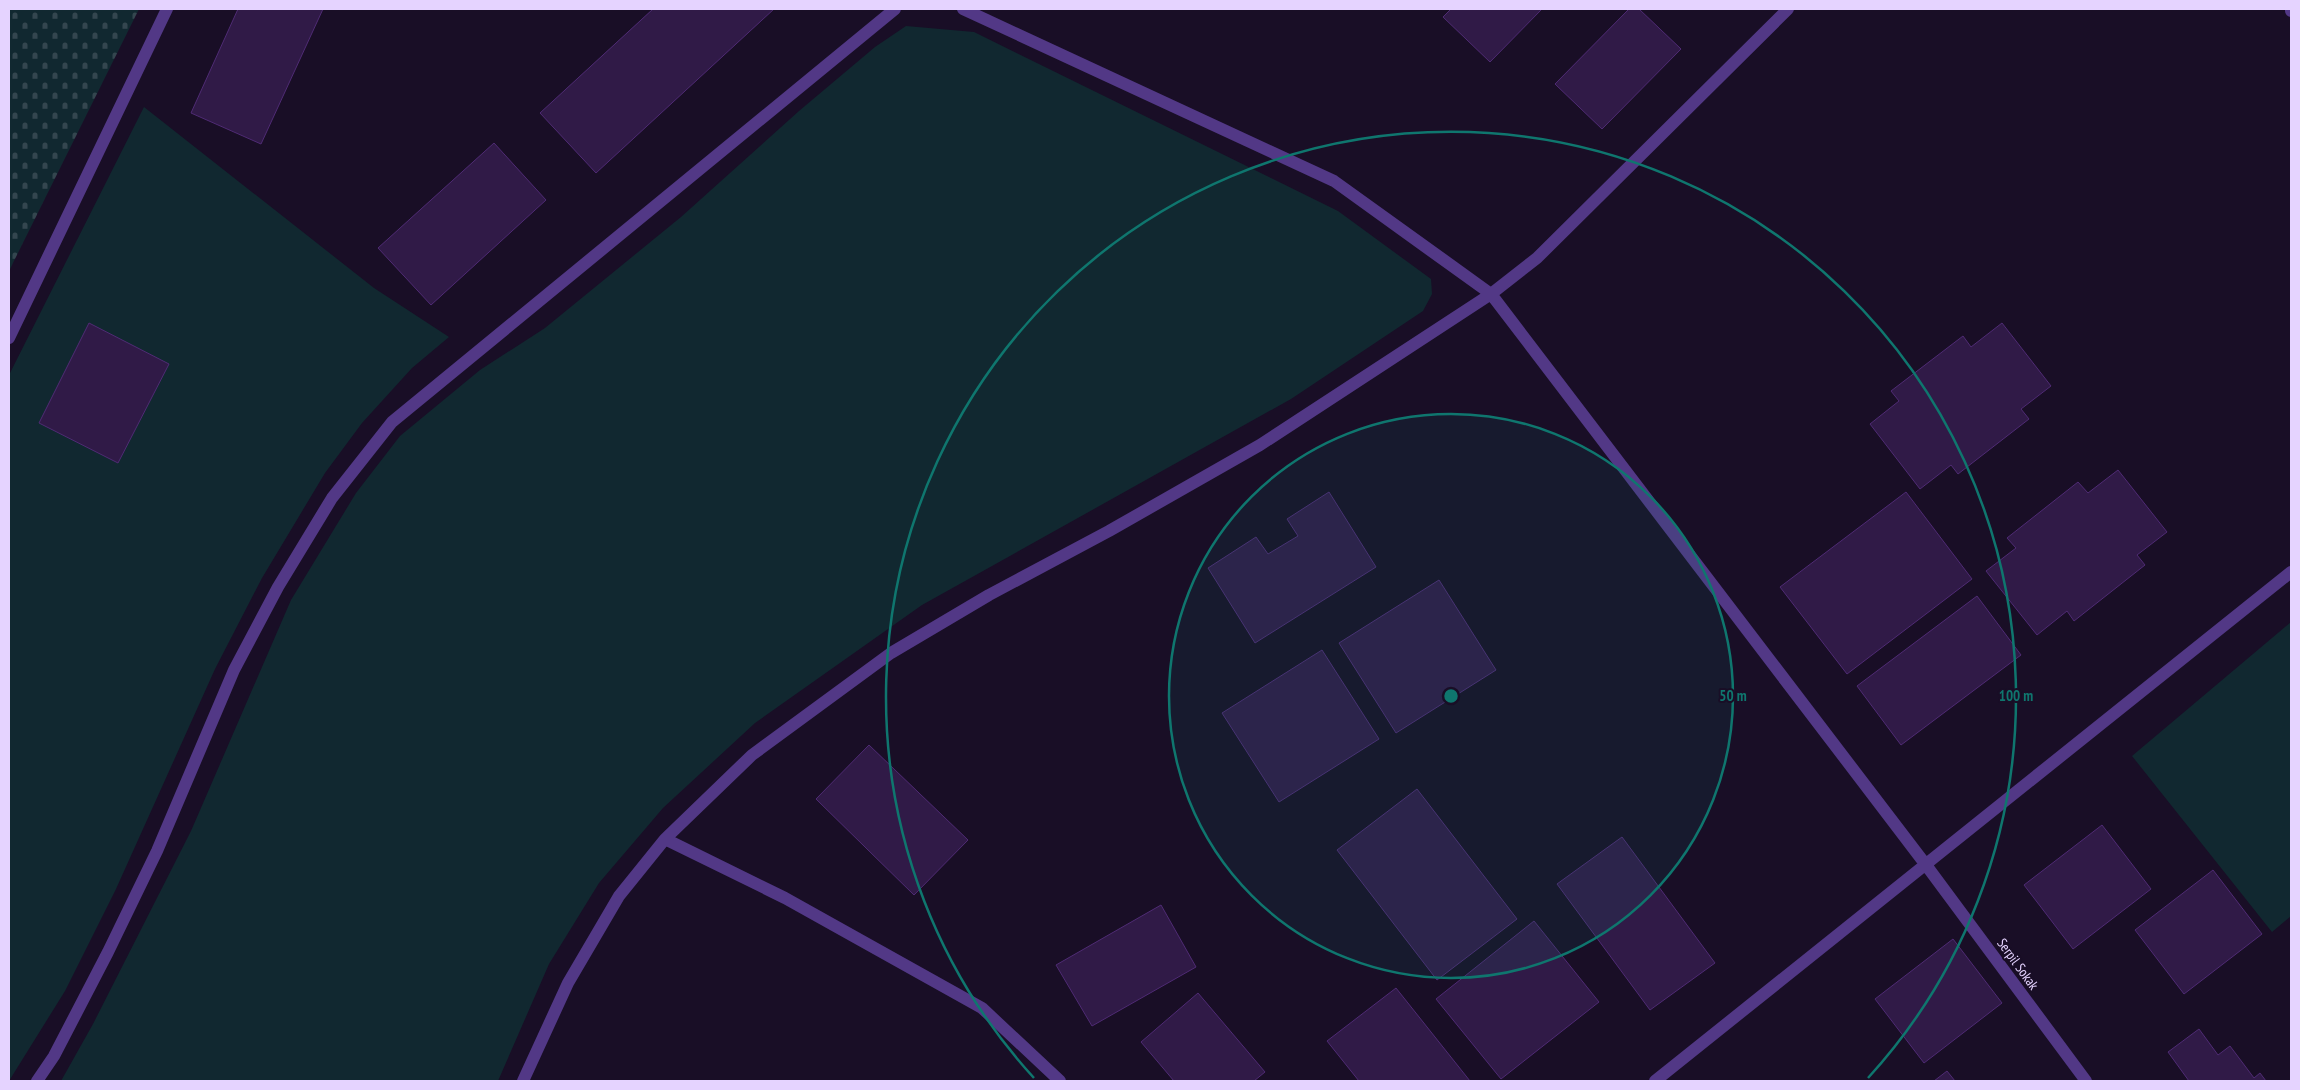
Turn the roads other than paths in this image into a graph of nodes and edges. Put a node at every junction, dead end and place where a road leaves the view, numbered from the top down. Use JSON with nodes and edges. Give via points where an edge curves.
{"nodes":[{"id":1,"x":167,"y":9,"type":"edge"},
{"id":2,"x":895,"y":9,"type":"edge"},
{"id":3,"x":963,"y":9,"type":"edge"},
{"id":4,"x":1788,"y":9,"type":"edge"},
{"id":5,"x":1491,"y":294,"type":"junction"},
{"id":6,"x":9,"y":338,"type":"edge"},
{"id":7,"x":2291,"y":572,"type":"edge"},
{"id":8,"x":665,"y":839,"type":"junction"},
{"id":9,"x":1926,"y":865,"type":"junction"},
{"id":10,"x":38,"y":1081,"type":"edge"},
{"id":11,"x":523,"y":1081,"type":"edge"},
{"id":12,"x":1060,"y":1081,"type":"edge"},
{"id":13,"x":1655,"y":1081,"type":"edge"},
{"id":14,"x":2086,"y":1081,"type":"edge"}],
"edges":[{"from":1,"to":6,"type":"street"},
{"from":2,"to":10,"type":"street","via":[[392,422],[332,498],[278,587],[234,670],[153,860],[99,970]]},
{"from":3,"to":5,"type":"street","name":"Serpil Sokak","via":[[1334,181]]},
{"from":4,"to":5,"type":"street","via":[[1537,258]]},
{"from":5,"to":8,"type":"street","via":[[1260,445],[1109,531],[989,594],[891,653],[752,755]]},
{"from":5,"to":9,"type":"street","name":"Serpil Sokak"},
{"from":7,"to":9,"type":"street"},
{"from":8,"to":11,"type":"street","via":[[619,896],[568,983]]},
{"from":8,"to":12,"type":"street","via":[[785,898],[982,1008]]},
{"from":9,"to":13,"type":"street"},
{"from":9,"to":14,"type":"street","name":"Serpil Sokak"}]}
